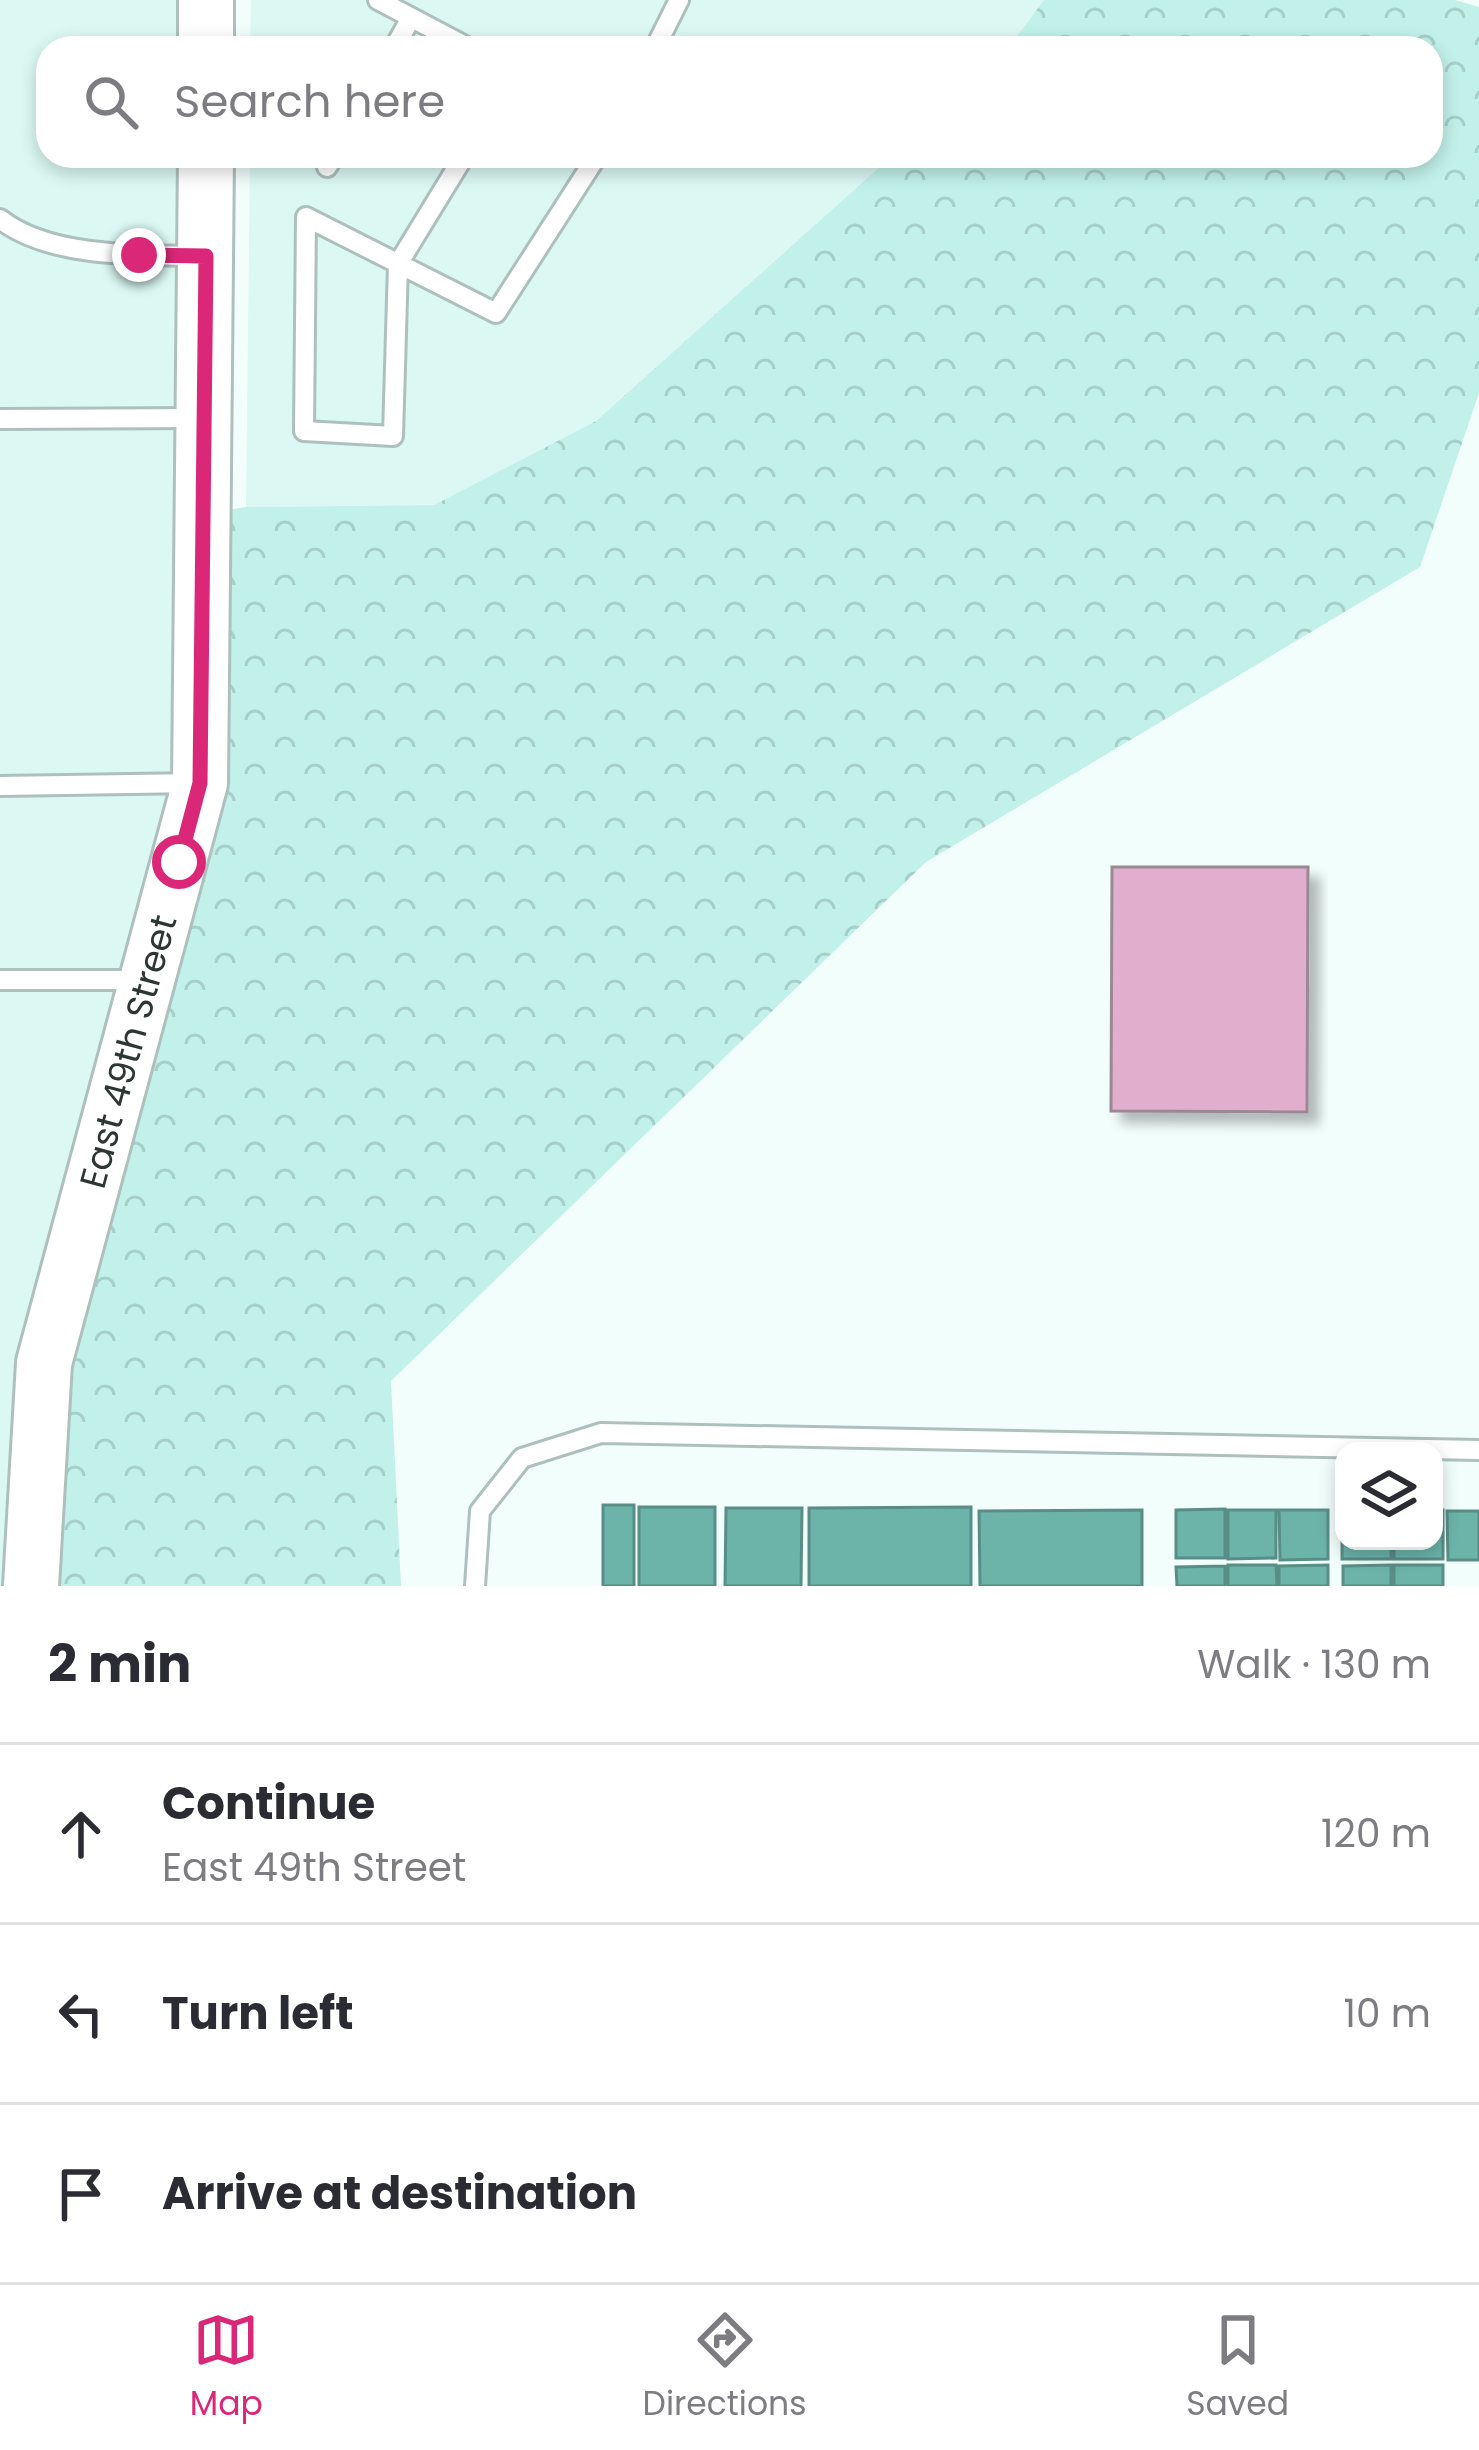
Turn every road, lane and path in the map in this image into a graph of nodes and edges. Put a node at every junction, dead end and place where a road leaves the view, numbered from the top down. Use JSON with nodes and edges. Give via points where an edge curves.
{"nodes":[{"id":1,"x":206,"y":0,"type":"edge"},
{"id":2,"x":378,"y":0,"type":"edge"},
{"id":3,"x":679,"y":0,"type":"edge"},
{"id":4,"x":411,"y":18,"type":"junction"},
{"id":5,"x":206,"y":36,"type":"edge"},
{"id":6,"x":401,"y":36,"type":"edge"},
{"id":7,"x":446,"y":36,"type":"edge"},
{"id":8,"x":661,"y":36,"type":"edge"},
{"id":9,"x":206,"y":168,"type":"edge"},
{"id":10,"x":457,"y":168,"type":"edge"},
{"id":11,"x":589,"y":168,"type":"edge"},
{"id":12,"x":0,"y":219,"type":"edge"},
{"id":13,"x":206,"y":256,"type":"junction"},
{"id":14,"x":398,"y":264,"type":"junction"},
{"id":15,"x":204,"y":418,"type":"junction"},
{"id":16,"x":0,"y":419,"type":"edge"},
{"id":17,"x":200,"y":783,"type":"junction"},
{"id":18,"x":0,"y":786,"type":"edge"},
{"id":19,"x":0,"y":980,"type":"edge"},
{"id":20,"x":148,"y":980,"type":"junction"},
{"id":21,"x":1479,"y":1450,"type":"edge"},
{"id":22,"x":32,"y":1586,"type":"edge"},
{"id":23,"x":475,"y":1586,"type":"edge"}],
"edges":[{"from":1,"to":5,"type":"street"},
{"from":2,"to":4,"type":"lane"},
{"from":3,"to":8,"type":"lane"},
{"from":4,"to":6,"type":"lane"},
{"from":4,"to":7,"type":"lane"},
{"from":9,"to":13,"type":"street","name":"East 49th Street"},
{"from":10,"to":14,"type":"lane"},
{"from":11,"to":14,"type":"lane","via":[[496,313]]},
{"from":12,"to":13,"type":"lane","via":[[99,255]]},
{"from":13,"to":15,"type":"street","name":"East 49th Street"},
{"from":14,"to":14,"type":"lane","via":[[306,217],[304,431],[393,436]]},
{"from":15,"to":16,"type":"lane"},
{"from":15,"to":17,"type":"street","name":"East 49th Street"},
{"from":17,"to":18,"type":"lane"},
{"from":17,"to":20,"type":"street","name":"East 49th Street"},
{"from":19,"to":20,"type":"lane"},
{"from":20,"to":22,"type":"street","name":"East 49th Street","via":[[44,1363],[27,1518]]},
{"from":21,"to":23,"type":"lane","via":[[601,1433],[522,1458],[480,1511]]}]}
